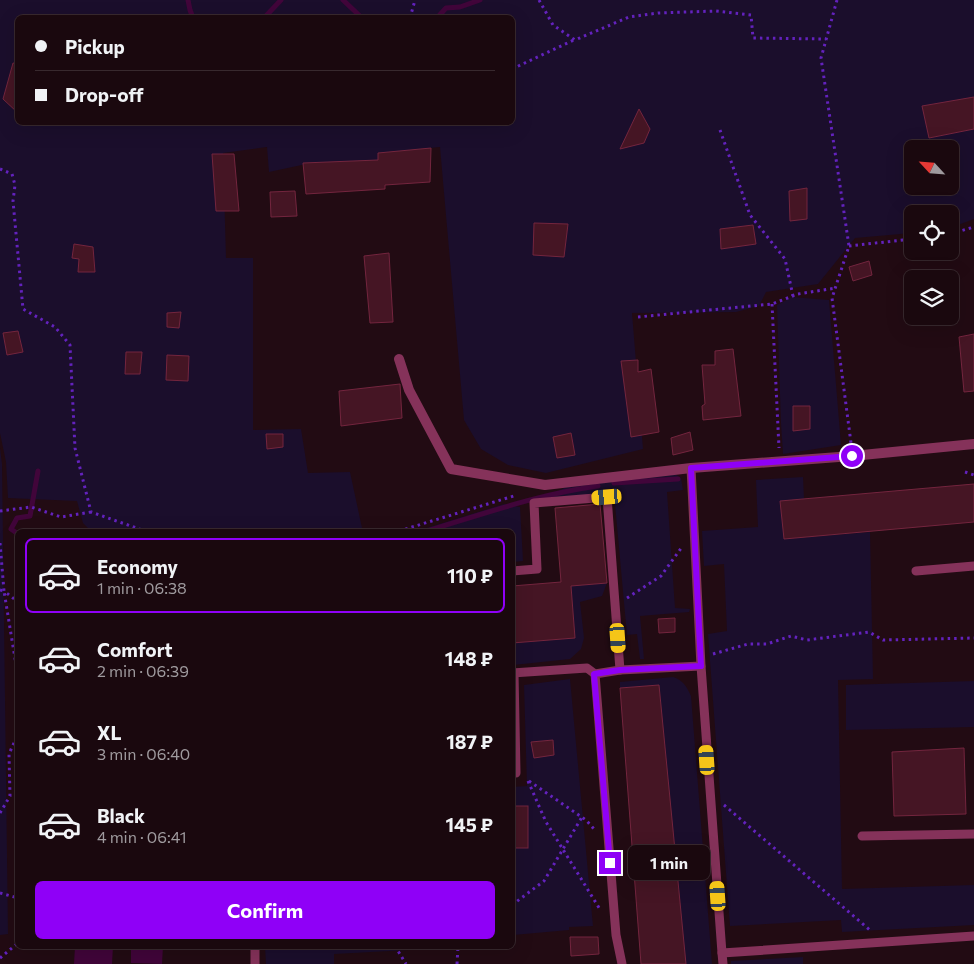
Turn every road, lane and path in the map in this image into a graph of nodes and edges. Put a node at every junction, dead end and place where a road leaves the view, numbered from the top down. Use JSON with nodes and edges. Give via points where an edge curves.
{"nodes":[{"id":1,"x":415,"y":0,"type":"edge"},
{"id":2,"x":539,"y":0,"type":"edge"},
{"id":3,"x":836,"y":0,"type":"edge"},
{"id":4,"x":411,"y":15,"type":"edge"},
{"id":5,"x":826,"y":39,"type":"junction"},
{"id":6,"x":575,"y":40,"type":"junction"},
{"id":7,"x":515,"y":68,"type":"edge"},
{"id":8,"x":720,"y":130,"type":"dead end"},
{"id":9,"x":0,"y":169,"type":"edge"},
{"id":10,"x":974,"y":227,"type":"edge"},
{"id":11,"x":959,"y":231,"type":"edge"},
{"id":12,"x":904,"y":240,"type":"edge"},
{"id":13,"x":849,"y":246,"type":"junction"},
{"id":14,"x":836,"y":288,"type":"junction"},
{"id":15,"x":793,"y":296,"type":"junction"},
{"id":16,"x":772,"y":304,"type":"junction"},
{"id":17,"x":638,"y":317,"type":"dead end"},
{"id":18,"x":399,"y":359,"type":"dead end"},
{"id":19,"x":974,"y":444,"type":"edge"},
{"id":20,"x":852,"y":456,"type":"junction"},
{"id":21,"x":780,"y":461,"type":"junction"},
{"id":22,"x":691,"y":468,"type":"junction"},
{"id":23,"x":965,"y":472,"type":"dead end"},
{"id":24,"x":974,"y":475,"type":"edge"},
{"id":25,"x":519,"y":494,"type":"dead end"},
{"id":26,"x":0,"y":511,"type":"edge"},
{"id":27,"x":91,"y":512,"type":"junction"},
{"id":28,"x":140,"y":529,"type":"edge"},
{"id":29,"x":406,"y":529,"type":"edge"},
{"id":30,"x":694,"y":530,"type":"junction"},
{"id":31,"x":0,"y":543,"type":"edge"},
{"id":32,"x":974,"y":566,"type":"edge"},
{"id":33,"x":515,"y":571,"type":"edge"},
{"id":34,"x":916,"y":571,"type":"dead end"},
{"id":35,"x":2,"y":590,"type":"edge"},
{"id":36,"x":15,"y":600,"type":"edge"},
{"id":37,"x":616,"y":605,"type":"junction"},
{"id":38,"x":974,"y":638,"type":"edge"},
{"id":39,"x":15,"y":661,"type":"edge"},
{"id":40,"x":701,"y":662,"type":"junction"},
{"id":41,"x":620,"y":670,"type":"junction"},
{"id":42,"x":515,"y":673,"type":"edge"},
{"id":43,"x":594,"y":674,"type":"junction"},
{"id":44,"x":15,"y":742,"type":"edge"},
{"id":45,"x":515,"y":774,"type":"edge"},
{"id":46,"x":528,"y":781,"type":"junction"},
{"id":47,"x":723,"y":804,"type":"dead end"},
{"id":48,"x":0,"y":813,"type":"edge"},
{"id":49,"x":582,"y":817,"type":"junction"},
{"id":50,"x":974,"y":834,"type":"edge"},
{"id":51,"x":862,"y":836,"type":"dead end"},
{"id":52,"x":609,"y":846,"type":"junction"},
{"id":53,"x":562,"y":849,"type":"junction"},
{"id":54,"x":0,"y":892,"type":"edge"},
{"id":55,"x":15,"y":897,"type":"edge"},
{"id":56,"x":515,"y":903,"type":"edge"},
{"id":57,"x":602,"y":912,"type":"dead end"},
{"id":58,"x":974,"y":936,"type":"edge"},
{"id":59,"x":886,"y":943,"type":"junction"},
{"id":60,"x":15,"y":946,"type":"edge"},
{"id":61,"x":255,"y":949,"type":"edge"},
{"id":62,"x":397,"y":949,"type":"edge"},
{"id":63,"x":458,"y":949,"type":"edge"},
{"id":64,"x":722,"y":953,"type":"junction"},
{"id":65,"x":0,"y":958,"type":"edge"},
{"id":66,"x":255,"y":964,"type":"edge"},
{"id":67,"x":406,"y":964,"type":"edge"},
{"id":68,"x":457,"y":964,"type":"edge"},
{"id":69,"x":622,"y":964,"type":"edge"},
{"id":70,"x":723,"y":964,"type":"edge"}],
"edges":[{"from":1,"to":4,"type":"path"},
{"from":2,"to":6,"type":"path","via":[[553,25]]},
{"from":3,"to":5,"type":"path"},
{"from":5,"to":6,"type":"path","via":[[754,38],[751,15],[716,11],[629,17]]},
{"from":5,"to":13,"type":"path","via":[[821,58]]},
{"from":6,"to":7,"type":"path"},
{"from":8,"to":15,"type":"path","via":[[750,215],[785,259]]},
{"from":9,"to":27,"type":"path","via":[[12,174],[15,185],[13,201],[23,309],[55,327],[70,346],[75,448]]},
{"from":10,"to":11,"type":"path"},
{"from":12,"to":13,"type":"path"},
{"from":13,"to":14,"type":"path"},
{"from":14,"to":15,"type":"path"},
{"from":14,"to":20,"type":"path","via":[[832,298]]},
{"from":15,"to":16,"type":"path"},
{"from":16,"to":17,"type":"path"},
{"from":16,"to":21,"type":"path"},
{"from":18,"to":22,"type":"street","via":[[409,390],[451,469],[546,485]]},
{"from":19,"to":20,"type":"street"},
{"from":20,"to":21,"type":"street"},
{"from":21,"to":22,"type":"street"},
{"from":22,"to":30,"type":"lane"},
{"from":23,"to":24,"type":"path"},
{"from":25,"to":29,"type":"path"},
{"from":26,"to":27,"type":"path","via":[[31,507],[61,517]]},
{"from":27,"to":28,"type":"path"},
{"from":30,"to":37,"type":"path","via":[[660,576]]},
{"from":30,"to":40,"type":"lane"},
{"from":31,"to":35,"type":"path"},
{"from":32,"to":34,"type":"lane"},
{"from":33,"to":37,"type":"lane","via":[[537,569],[534,503],[607,497]]},
{"from":35,"to":36,"type":"path"},
{"from":35,"to":39,"type":"path"},
{"from":37,"to":41,"type":"lane"},
{"from":38,"to":40,"type":"path","via":[[883,640],[869,632],[807,640],[791,636],[767,644],[748,644]]},
{"from":40,"to":41,"type":"lane"},
{"from":40,"to":64,"type":"lane"},
{"from":41,"to":43,"type":"lane"},
{"from":42,"to":43,"type":"lane","via":[[587,668]]},
{"from":43,"to":52,"type":"lane"},
{"from":44,"to":48,"type":"path","via":[[10,754],[10,796]]},
{"from":45,"to":46,"type":"path"},
{"from":46,"to":49,"type":"path"},
{"from":46,"to":53,"type":"path"},
{"from":47,"to":59,"type":"path"},
{"from":49,"to":52,"type":"path"},
{"from":49,"to":53,"type":"path"},
{"from":50,"to":51,"type":"lane"},
{"from":52,"to":69,"type":"lane","via":[[616,935]]},
{"from":53,"to":56,"type":"path","via":[[544,881]]},
{"from":53,"to":57,"type":"path"},
{"from":54,"to":55,"type":"path"},
{"from":58,"to":59,"type":"lane"},
{"from":59,"to":64,"type":"lane"},
{"from":60,"to":65,"type":"path"},
{"from":61,"to":66,"type":"lane"},
{"from":62,"to":67,"type":"path"},
{"from":63,"to":68,"type":"path"},
{"from":64,"to":70,"type":"lane"}]}
